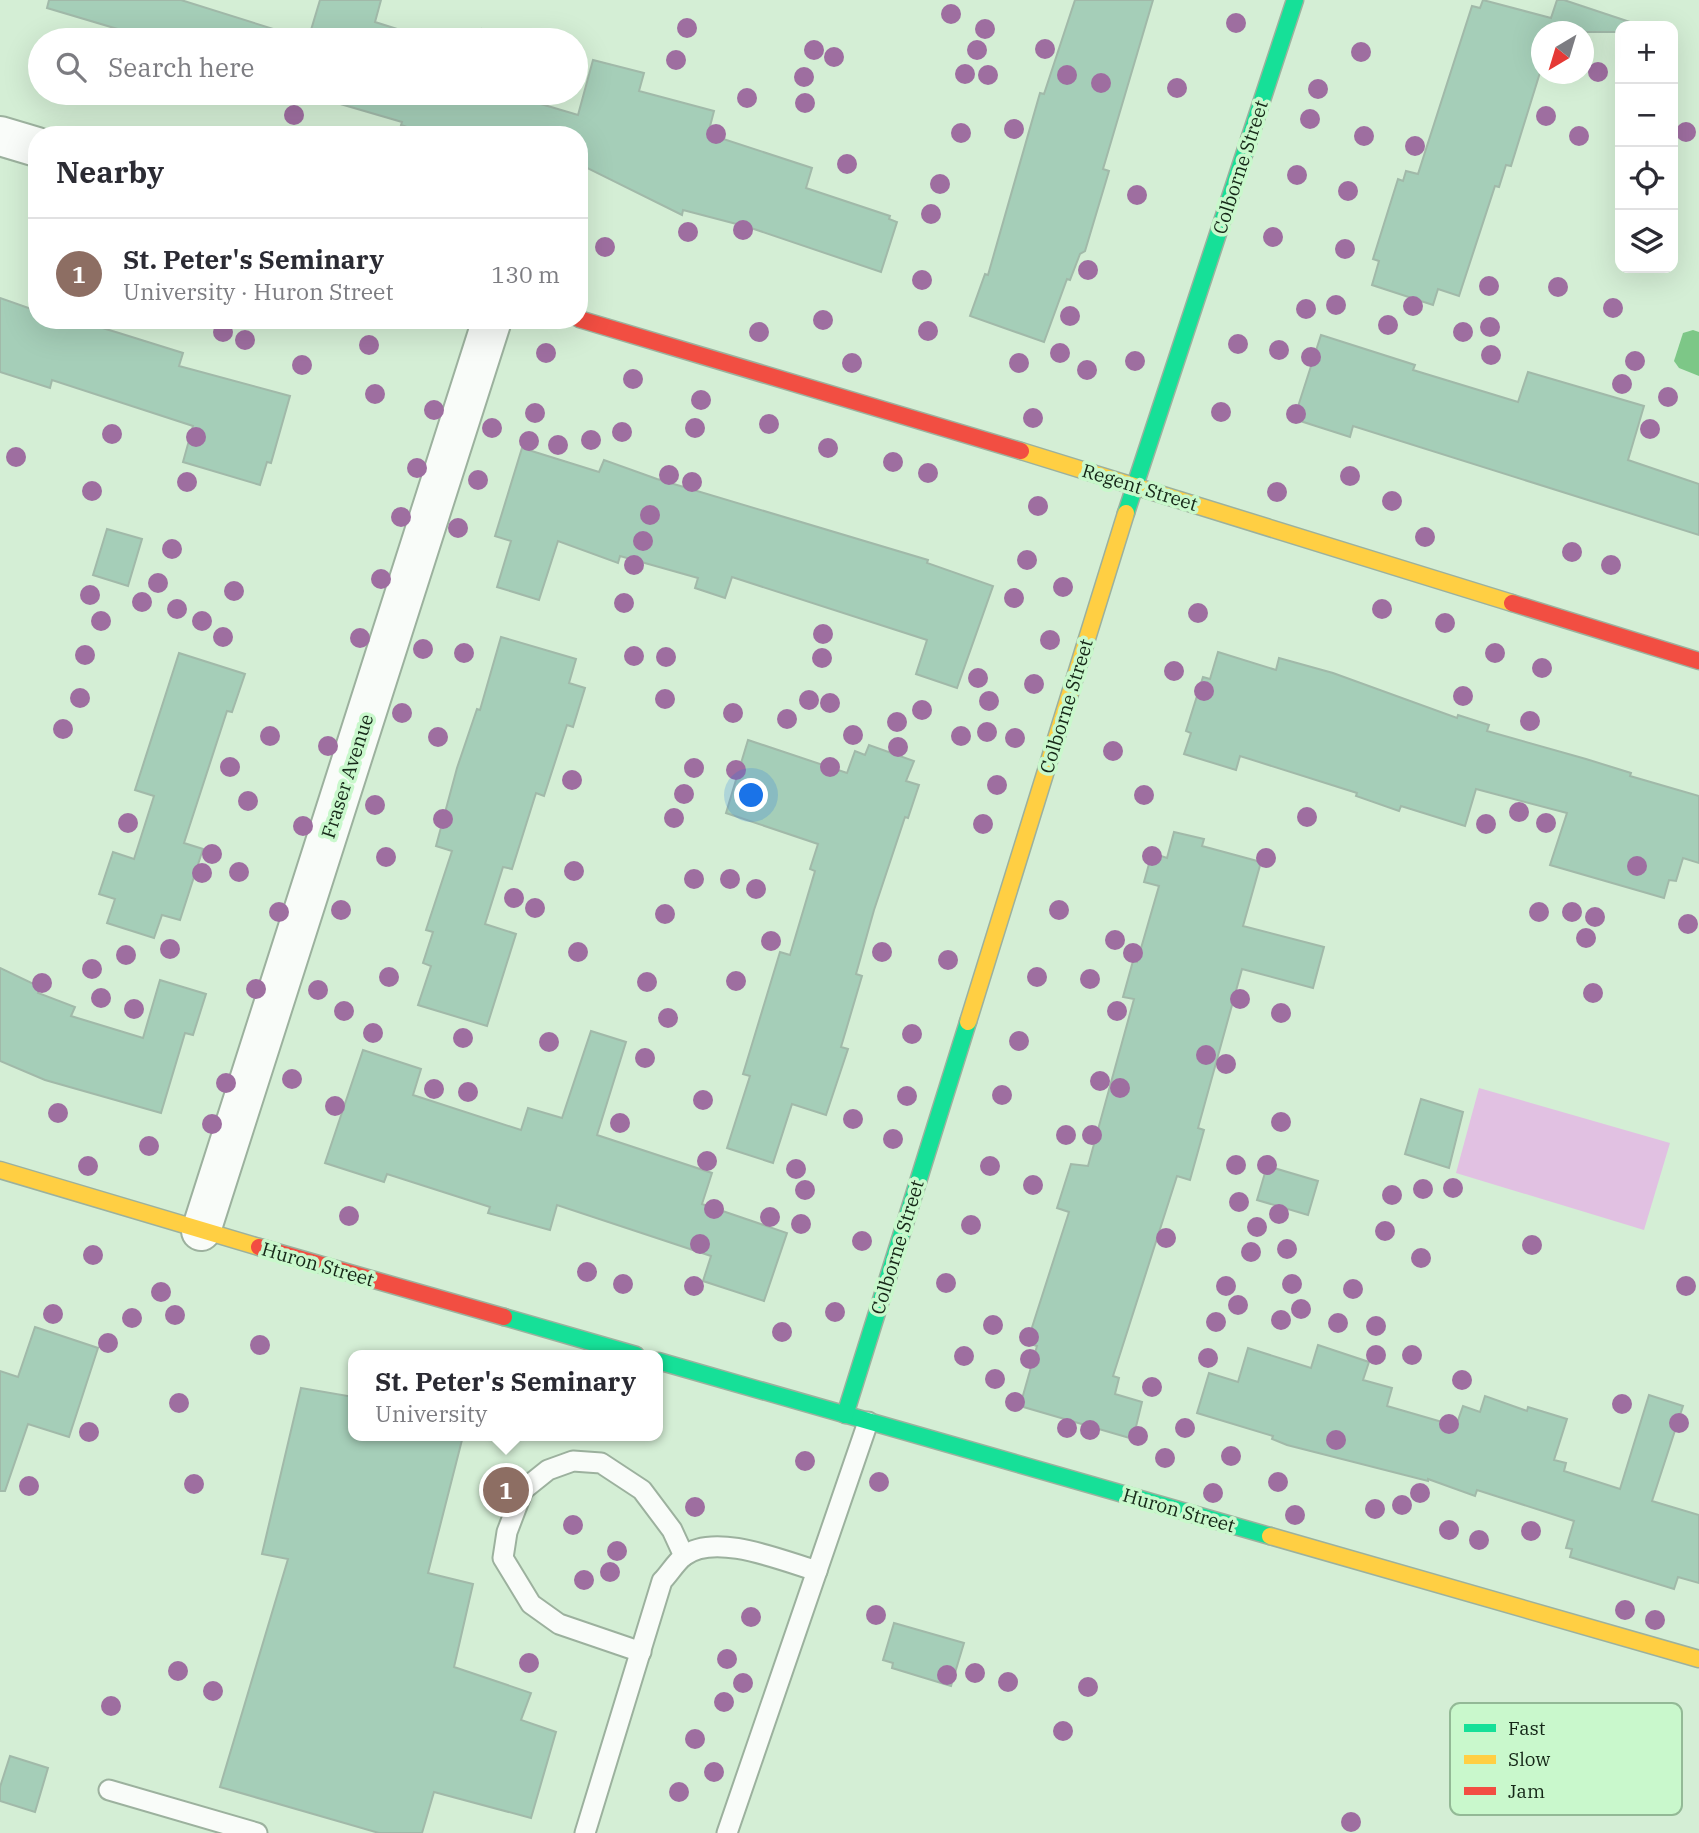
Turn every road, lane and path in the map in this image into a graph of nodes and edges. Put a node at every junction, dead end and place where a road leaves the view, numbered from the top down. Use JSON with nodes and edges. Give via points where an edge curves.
{"nodes":[{"id":1,"x":1295,"y":0,"type":"edge"},
{"id":2,"x":0,"y":136,"type":"edge"},
{"id":3,"x":28,"y":144,"type":"edge"},
{"id":4,"x":588,"y":322,"type":"edge"},
{"id":5,"x":489,"y":329,"type":"edge"},
{"id":6,"x":1135,"y":485,"type":"junction"},
{"id":7,"x":1699,"y":661,"type":"edge"},
{"id":8,"x":0,"y":1170,"type":"edge"},
{"id":9,"x":201,"y":1231,"type":"junction"},
{"id":10,"x":618,"y":1350,"type":"edge"},
{"id":11,"x":663,"y":1363,"type":"edge"},
{"id":12,"x":845,"y":1415,"type":"junction"},
{"id":13,"x":868,"y":1422,"type":"junction"},
{"id":14,"x":684,"y":1556,"type":"junction"},
{"id":15,"x":817,"y":1571,"type":"junction"},
{"id":16,"x":641,"y":1652,"type":"junction"},
{"id":17,"x":1699,"y":1660,"type":"edge"},
{"id":18,"x":109,"y":1790,"type":"dead end"},
{"id":19,"x":257,"y":1833,"type":"edge"},
{"id":20,"x":585,"y":1833,"type":"edge"},
{"id":21,"x":727,"y":1833,"type":"edge"}],
"edges":[{"from":1,"to":6,"type":"street","name":"Colborne Street"},
{"from":2,"to":3,"type":"street"},
{"from":4,"to":6,"type":"street","name":"Regent Street"},
{"from":5,"to":9,"type":"street","name":"Fraser Avenue"},
{"from":6,"to":7,"type":"street","name":"Regent Street"},
{"from":6,"to":12,"type":"street","name":"Colborne Street"},
{"from":8,"to":9,"type":"street","name":"Huron Street"},
{"from":9,"to":10,"type":"street","name":"Huron Street"},
{"from":11,"to":12,"type":"street","name":"Huron Street"},
{"from":12,"to":13,"type":"street","name":"Huron Street"},
{"from":13,"to":15,"type":"lane"},
{"from":13,"to":17,"type":"street","name":"Huron Street"},
{"from":14,"to":15,"type":"lane","via":[[726,1546]]},
{"from":14,"to":16,"type":"lane","via":[[662,1581]]},
{"from":14,"to":16,"type":"lane","via":[[672,1530],[642,1490],[601,1462],[573,1461],[548,1470],[523,1490],[503,1558],[531,1604],[559,1624]]},
{"from":15,"to":21,"type":"lane"},
{"from":16,"to":20,"type":"lane"},
{"from":18,"to":19,"type":"lane"}]}
